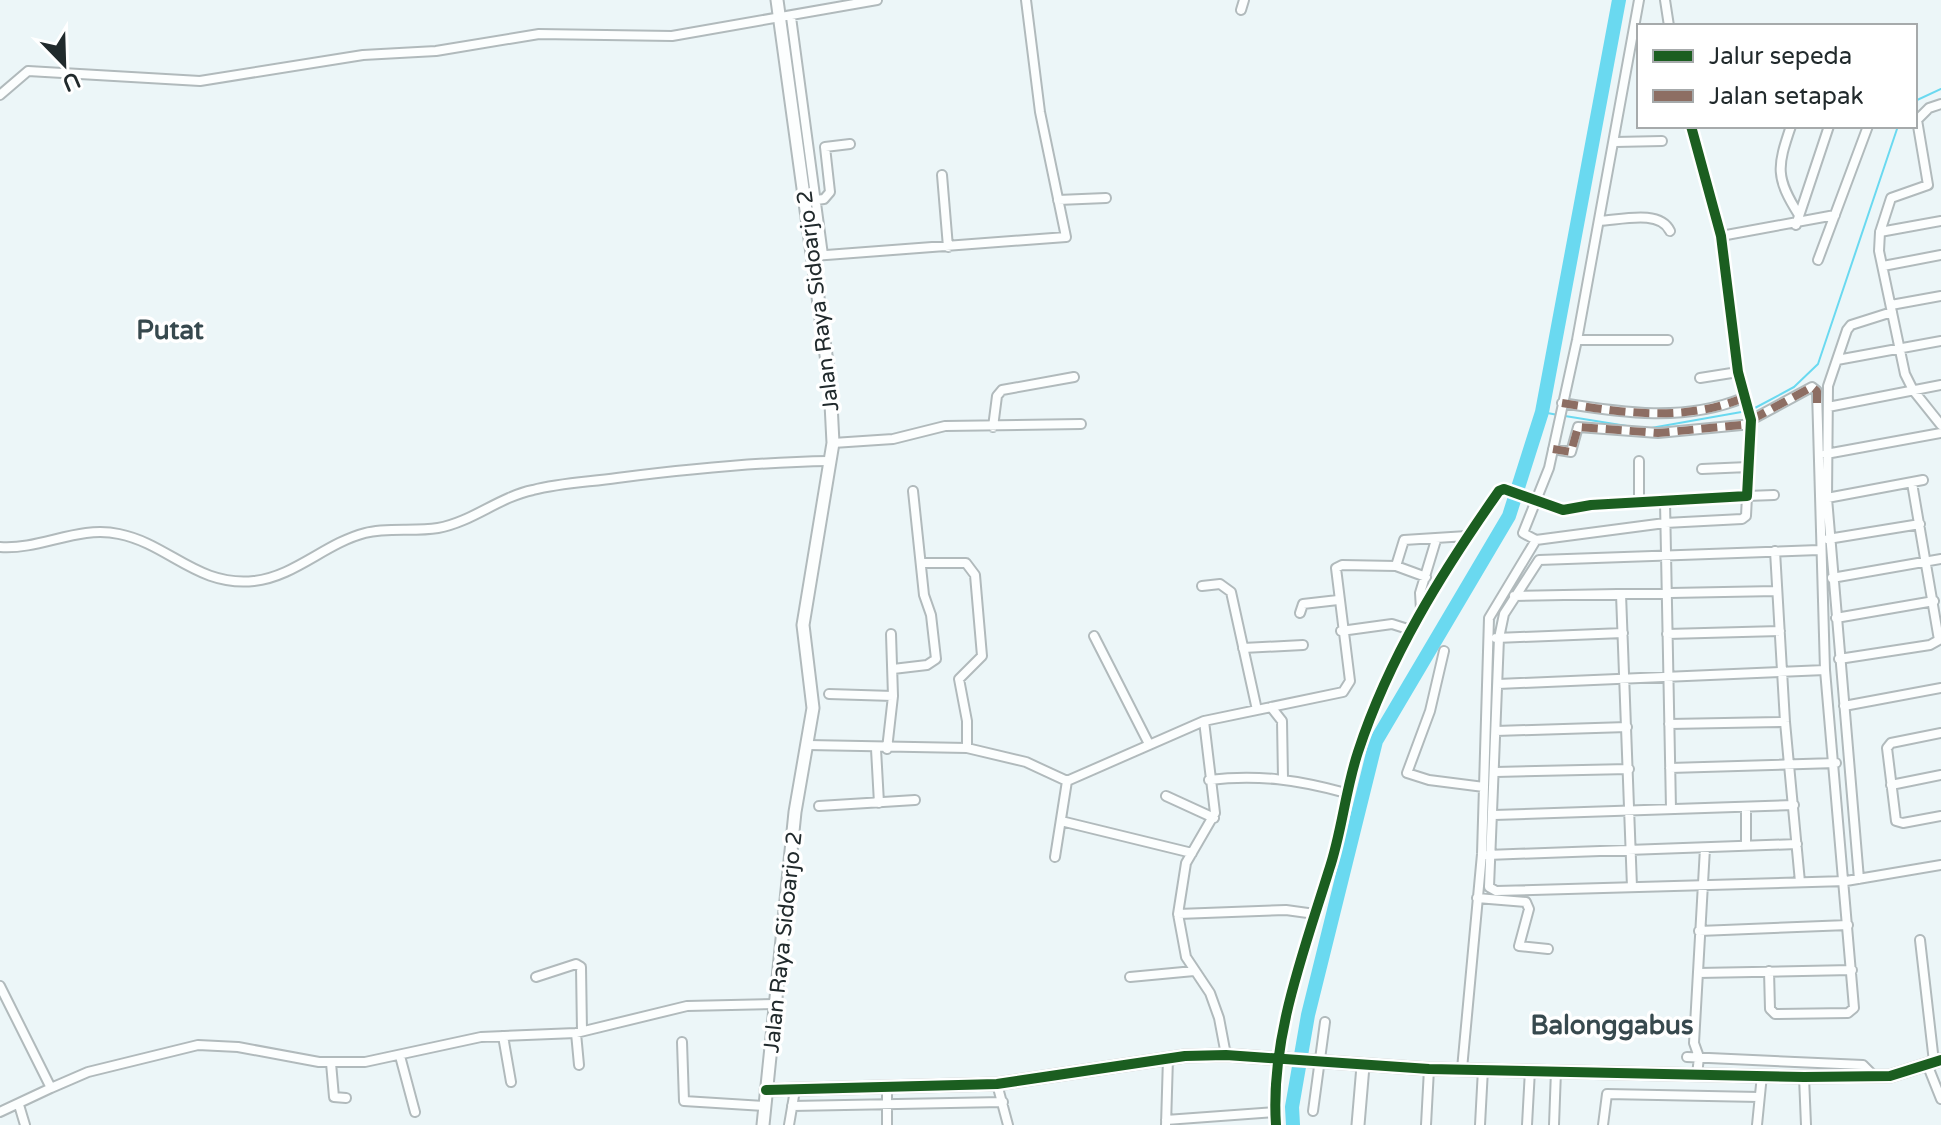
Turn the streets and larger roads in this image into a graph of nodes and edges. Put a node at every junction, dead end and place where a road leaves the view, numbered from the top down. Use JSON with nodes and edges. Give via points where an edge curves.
{"nodes":[{"id":1,"x":777,"y":0,"type":"edge"},
{"id":2,"x":877,"y":0,"type":"edge"},
{"id":3,"x":1026,"y":0,"type":"edge"},
{"id":4,"x":1639,"y":0,"type":"edge"},
{"id":5,"x":1665,"y":0,"type":"edge"},
{"id":6,"x":785,"y":18,"type":"junction"},
{"id":7,"x":1669,"y":24,"type":"edge"},
{"id":8,"x":0,"y":95,"type":"edge"},
{"id":9,"x":1941,"y":104,"type":"edge"},
{"id":10,"x":1618,"y":127,"type":"junction"},
{"id":11,"x":1692,"y":128,"type":"edge"},
{"id":12,"x":1790,"y":128,"type":"edge"},
{"id":13,"x":1828,"y":128,"type":"edge"},
{"id":14,"x":1867,"y":128,"type":"edge"},
{"id":15,"x":1633,"y":140,"type":"junction"},
{"id":16,"x":1662,"y":141,"type":"dead end"},
{"id":17,"x":1615,"y":142,"type":"junction"},
{"id":18,"x":850,"y":144,"type":"dead end"},
{"id":19,"x":942,"y":175,"type":"dead end"},
{"id":20,"x":1106,"y":198,"type":"dead end"},
{"id":21,"x":816,"y":200,"type":"junction"},
{"id":22,"x":1058,"y":200,"type":"junction"},
{"id":23,"x":1799,"y":215,"type":"junction"},
{"id":24,"x":1835,"y":215,"type":"junction"},
{"id":25,"x":1599,"y":221,"type":"junction"},
{"id":26,"x":1941,"y":221,"type":"edge"},
{"id":27,"x":1796,"y":225,"type":"junction"},
{"id":28,"x":1670,"y":231,"type":"dead end"},
{"id":29,"x":1880,"y":232,"type":"junction"},
{"id":30,"x":1721,"y":236,"type":"junction"},
{"id":31,"x":948,"y":247,"type":"junction"},
{"id":32,"x":819,"y":255,"type":"junction"},
{"id":33,"x":1941,"y":255,"type":"edge"},
{"id":34,"x":1818,"y":260,"type":"dead end"},
{"id":35,"x":1883,"y":266,"type":"junction"},
{"id":36,"x":1941,"y":296,"type":"edge"},
{"id":37,"x":1892,"y":309,"type":"junction"},
{"id":38,"x":1577,"y":340,"type":"junction"},
{"id":39,"x":1668,"y":340,"type":"dead end"},
{"id":40,"x":1941,"y":341,"type":"edge"},
{"id":41,"x":1900,"y":349,"type":"junction"},
{"id":42,"x":1837,"y":360,"type":"junction"},
{"id":43,"x":1738,"y":372,"type":"junction"},
{"id":44,"x":1074,"y":377,"type":"dead end"},
{"id":45,"x":1700,"y":378,"type":"dead end"},
{"id":46,"x":1941,"y":385,"type":"edge"},
{"id":47,"x":1913,"y":390,"type":"junction"},
{"id":48,"x":1744,"y":399,"type":"junction"},
{"id":49,"x":1562,"y":406,"type":"junction"},
{"id":50,"x":1828,"y":407,"type":"junction"},
{"id":51,"x":1751,"y":420,"type":"junction"},
{"id":52,"x":1081,"y":424,"type":"dead end"},
{"id":53,"x":1941,"y":425,"type":"edge"},
{"id":54,"x":993,"y":427,"type":"junction"},
{"id":55,"x":1941,"y":433,"type":"edge"},
{"id":56,"x":837,"y":443,"type":"junction"},
{"id":57,"x":1553,"y":449,"type":"junction"},
{"id":58,"x":1826,"y":454,"type":"junction"},
{"id":59,"x":829,"y":461,"type":"junction"},
{"id":60,"x":1639,"y":461,"type":"dead end"},
{"id":61,"x":1748,"y":467,"type":"junction"},
{"id":62,"x":1702,"y":469,"type":"dead end"},
{"id":63,"x":1923,"y":480,"type":"dead end"},
{"id":64,"x":1912,"y":483,"type":"junction"},
{"id":65,"x":913,"y":491,"type":"dead end"},
{"id":66,"x":1774,"y":495,"type":"dead end"},
{"id":67,"x":1747,"y":496,"type":"junction"},
{"id":68,"x":1827,"y":498,"type":"junction"},
{"id":69,"x":1533,"y":499,"type":"junction"},
{"id":70,"x":1665,"y":502,"type":"junction"},
{"id":71,"x":1639,"y":503,"type":"junction"},
{"id":72,"x":1665,"y":523,"type":"junction"},
{"id":73,"x":1920,"y":524,"type":"junction"},
{"id":74,"x":1467,"y":536,"type":"junction"},
{"id":75,"x":1828,"y":539,"type":"junction"},
{"id":76,"x":1436,"y":540,"type":"junction"},
{"id":77,"x":1536,"y":540,"type":"junction"},
{"id":78,"x":0,"y":547,"type":"edge"},
{"id":79,"x":1819,"y":550,"type":"junction"},
{"id":80,"x":1775,"y":551,"type":"junction"},
{"id":81,"x":1528,"y":555,"type":"junction"},
{"id":82,"x":1665,"y":555,"type":"junction"},
{"id":83,"x":1941,"y":559,"type":"edge"},
{"id":84,"x":1539,"y":560,"type":"junction"},
{"id":85,"x":1927,"y":561,"type":"junction"},
{"id":86,"x":921,"y":563,"type":"junction"},
{"id":87,"x":1396,"y":566,"type":"junction"},
{"id":88,"x":1426,"y":577,"type":"junction"},
{"id":89,"x":1832,"y":578,"type":"junction"},
{"id":90,"x":1202,"y":586,"type":"dead end"},
{"id":91,"x":1777,"y":591,"type":"junction"},
{"id":92,"x":1666,"y":593,"type":"junction"},
{"id":93,"x":1621,"y":594,"type":"junction"},
{"id":94,"x":1514,"y":596,"type":"junction"},
{"id":95,"x":1338,"y":600,"type":"junction"},
{"id":96,"x":1934,"y":601,"type":"junction"},
{"id":97,"x":1421,"y":610,"type":"junction"},
{"id":98,"x":1300,"y":613,"type":"dead end"},
{"id":99,"x":1836,"y":618,"type":"junction"},
{"id":100,"x":1411,"y":630,"type":"junction"},
{"id":101,"x":1341,"y":631,"type":"junction"},
{"id":102,"x":1780,"y":631,"type":"junction"},
{"id":103,"x":1623,"y":633,"type":"junction"},
{"id":104,"x":891,"y":634,"type":"dead end"},
{"id":105,"x":1667,"y":634,"type":"junction"},
{"id":106,"x":1094,"y":636,"type":"dead end"},
{"id":107,"x":1494,"y":638,"type":"junction"},
{"id":108,"x":1303,"y":645,"type":"dead end"},
{"id":109,"x":1243,"y":648,"type":"junction"},
{"id":110,"x":1444,"y":651,"type":"dead end"},
{"id":111,"x":1839,"y":659,"type":"junction"},
{"id":112,"x":893,"y":669,"type":"junction"},
{"id":113,"x":1825,"y":670,"type":"junction"},
{"id":114,"x":1783,"y":672,"type":"junction"},
{"id":115,"x":1625,"y":677,"type":"junction"},
{"id":116,"x":1668,"y":677,"type":"junction"},
{"id":117,"x":1498,"y":684,"type":"junction"},
{"id":118,"x":1941,"y":688,"type":"edge"},
{"id":119,"x":829,"y":694,"type":"dead end"},
{"id":120,"x":893,"y":696,"type":"junction"},
{"id":121,"x":1844,"y":706,"type":"junction"},
{"id":122,"x":1271,"y":707,"type":"junction"},
{"id":123,"x":1257,"y":710,"type":"junction"},
{"id":124,"x":1204,"y":721,"type":"junction"},
{"id":125,"x":1785,"y":722,"type":"junction"},
{"id":126,"x":1669,"y":724,"type":"junction"},
{"id":127,"x":1627,"y":727,"type":"junction"},
{"id":128,"x":1498,"y":731,"type":"junction"},
{"id":129,"x":1486,"y":733,"type":"junction"},
{"id":130,"x":1941,"y":733,"type":"edge"},
{"id":131,"x":1149,"y":744,"type":"junction"},
{"id":132,"x":813,"y":746,"type":"junction"},
{"id":133,"x":967,"y":748,"type":"junction"},
{"id":134,"x":876,"y":749,"type":"junction"},
{"id":135,"x":887,"y":749,"type":"junction"},
{"id":136,"x":1836,"y":763,"type":"junction"},
{"id":137,"x":1789,"y":764,"type":"junction"},
{"id":138,"x":1670,"y":768,"type":"junction"},
{"id":139,"x":1629,"y":769,"type":"junction"},
{"id":140,"x":1496,"y":772,"type":"junction"},
{"id":141,"x":1941,"y":775,"type":"edge"},
{"id":142,"x":1283,"y":778,"type":"junction"},
{"id":143,"x":1209,"y":780,"type":"junction"},
{"id":144,"x":1067,"y":781,"type":"junction"},
{"id":145,"x":1891,"y":785,"type":"junction"},
{"id":146,"x":1484,"y":787,"type":"junction"},
{"id":147,"x":1346,"y":793,"type":"junction"},
{"id":148,"x":1166,"y":796,"type":"dead end"},
{"id":149,"x":915,"y":800,"type":"dead end"},
{"id":150,"x":879,"y":803,"type":"junction"},
{"id":151,"x":1794,"y":805,"type":"junction"},
{"id":152,"x":819,"y":806,"type":"dead end"},
{"id":153,"x":1746,"y":807,"type":"junction"},
{"id":154,"x":1671,"y":809,"type":"junction"},
{"id":155,"x":1631,"y":811,"type":"junction"},
{"id":156,"x":1494,"y":815,"type":"junction"},
{"id":157,"x":1214,"y":816,"type":"junction"},
{"id":158,"x":1941,"y":816,"type":"edge"},
{"id":159,"x":1061,"y":821,"type":"junction"},
{"id":160,"x":1746,"y":844,"type":"junction"},
{"id":161,"x":1797,"y":844,"type":"junction"},
{"id":162,"x":1705,"y":848,"type":"junction"},
{"id":163,"x":1631,"y":850,"type":"junction"},
{"id":164,"x":1192,"y":853,"type":"junction"},
{"id":165,"x":1487,"y":855,"type":"junction"},
{"id":166,"x":1055,"y":857,"type":"dead end"},
{"id":167,"x":1941,"y":865,"type":"edge"},
{"id":168,"x":1859,"y":879,"type":"junction"},
{"id":169,"x":1846,"y":881,"type":"junction"},
{"id":170,"x":1800,"y":882,"type":"junction"},
{"id":171,"x":1702,"y":885,"type":"junction"},
{"id":172,"x":1632,"y":887,"type":"junction"},
{"id":173,"x":1477,"y":898,"type":"junction"},
{"id":174,"x":1178,"y":914,"type":"junction"},
{"id":175,"x":1315,"y":914,"type":"junction"},
{"id":176,"x":1848,"y":925,"type":"junction"},
{"id":177,"x":1699,"y":931,"type":"junction"},
{"id":178,"x":1920,"y":940,"type":"dead end"},
{"id":179,"x":1548,"y":949,"type":"dead end"},
{"id":180,"x":1852,"y":970,"type":"junction"},
{"id":181,"x":1194,"y":971,"type":"junction"},
{"id":182,"x":1769,"y":971,"type":"junction"},
{"id":183,"x":1698,"y":973,"type":"junction"},
{"id":184,"x":536,"y":977,"type":"dead end"},
{"id":185,"x":1130,"y":977,"type":"dead end"},
{"id":186,"x":0,"y":986,"type":"edge"},
{"id":187,"x":776,"y":1004,"type":"junction"},
{"id":188,"x":1325,"y":1022,"type":"dead end"},
{"id":189,"x":579,"y":1032,"type":"junction"},
{"id":190,"x":503,"y":1036,"type":"junction"},
{"id":191,"x":682,"y":1042,"type":"dead end"},
{"id":192,"x":1694,"y":1043,"type":"junction"},
{"id":193,"x":1226,"y":1055,"type":"junction"},
{"id":194,"x":400,"y":1056,"type":"junction"},
{"id":195,"x":1687,"y":1057,"type":"junction"},
{"id":196,"x":1699,"y":1057,"type":"junction"},
{"id":197,"x":1168,"y":1058,"type":"junction"},
{"id":198,"x":1283,"y":1058,"type":"junction"},
{"id":199,"x":1318,"y":1062,"type":"junction"},
{"id":200,"x":1934,"y":1062,"type":"edge"},
{"id":201,"x":331,"y":1063,"type":"junction"},
{"id":202,"x":579,"y":1065,"type":"dead end"},
{"id":203,"x":1363,"y":1066,"type":"junction"},
{"id":204,"x":1429,"y":1069,"type":"junction"},
{"id":205,"x":1462,"y":1069,"type":"junction"},
{"id":206,"x":1483,"y":1069,"type":"junction"},
{"id":207,"x":1530,"y":1070,"type":"junction"},
{"id":208,"x":1556,"y":1071,"type":"junction"},
{"id":209,"x":1692,"y":1074,"type":"junction"},
{"id":210,"x":1762,"y":1075,"type":"junction"},
{"id":211,"x":1804,"y":1077,"type":"junction"},
{"id":212,"x":1875,"y":1077,"type":"junction"},
{"id":213,"x":511,"y":1082,"type":"dead end"},
{"id":214,"x":997,"y":1084,"type":"junction"},
{"id":215,"x":51,"y":1088,"type":"junction"},
{"id":216,"x":887,"y":1089,"type":"junction"},
{"id":217,"x":772,"y":1090,"type":"junction"},
{"id":218,"x":795,"y":1090,"type":"junction"},
{"id":219,"x":1759,"y":1097,"type":"junction"},
{"id":220,"x":346,"y":1098,"type":"dead end"},
{"id":221,"x":1941,"y":1099,"type":"edge"},
{"id":222,"x":1003,"y":1102,"type":"junction"},
{"id":223,"x":887,"y":1104,"type":"junction"},
{"id":224,"x":19,"y":1105,"type":"junction"},
{"id":225,"x":765,"y":1106,"type":"junction"},
{"id":226,"x":792,"y":1106,"type":"junction"},
{"id":227,"x":1313,"y":1111,"type":"dead end"},
{"id":228,"x":0,"y":1112,"type":"edge"},
{"id":229,"x":415,"y":1112,"type":"dead end"},
{"id":230,"x":1275,"y":1112,"type":"junction"},
{"id":231,"x":1166,"y":1123,"type":"edge"},
{"id":232,"x":25,"y":1125,"type":"edge"},
{"id":233,"x":763,"y":1125,"type":"edge"},
{"id":234,"x":789,"y":1125,"type":"edge"},
{"id":235,"x":887,"y":1125,"type":"edge"},
{"id":236,"x":1008,"y":1125,"type":"edge"},
{"id":237,"x":1276,"y":1125,"type":"edge"},
{"id":238,"x":1358,"y":1125,"type":"edge"},
{"id":239,"x":1426,"y":1125,"type":"edge"},
{"id":240,"x":1480,"y":1125,"type":"edge"},
{"id":241,"x":1527,"y":1125,"type":"edge"},
{"id":242,"x":1554,"y":1125,"type":"edge"},
{"id":243,"x":1603,"y":1125,"type":"edge"},
{"id":244,"x":1757,"y":1125,"type":"edge"},
{"id":245,"x":1806,"y":1125,"type":"edge"}],
"edges":[{"from":1,"to":6,"type":"street","name":"Jalan Raya Sidoarjo 2"},
{"from":2,"to":6,"type":"street"},
{"from":3,"to":22,"type":"street"},
{"from":4,"to":10,"type":"street"},
{"from":5,"to":7,"type":"street"},
{"from":6,"to":8,"type":"street","via":[[672,36],[539,34],[200,81],[28,71]]},
{"from":6,"to":21,"type":"street"},
{"from":6,"to":32,"type":"street","name":"Jalan Raya Sidoarjo 2"},
{"from":9,"to":29,"type":"street","via":[[1917,120],[1928,185],[1891,198]]},
{"from":10,"to":15,"type":"street"},
{"from":10,"to":17,"type":"street"},
{"from":11,"to":30,"type":"street"},
{"from":12,"to":23,"type":"street","via":[[1778,170]]},
{"from":13,"to":23,"type":"street"},
{"from":14,"to":24,"type":"street"},
{"from":15,"to":16,"type":"street"},
{"from":15,"to":17,"type":"street"},
{"from":17,"to":25,"type":"street"},
{"from":18,"to":21,"type":"street","via":[[825,147],[830,192]]},
{"from":19,"to":31,"type":"street"},
{"from":20,"to":22,"type":"street"},
{"from":21,"to":32,"type":"street"},
{"from":22,"to":31,"type":"street","via":[[1067,233],[1062,240]]},
{"from":23,"to":27,"type":"street"},
{"from":24,"to":27,"type":"street"},
{"from":24,"to":34,"type":"street"},
{"from":25,"to":28,"type":"street","via":[[1657,218]]},
{"from":25,"to":38,"type":"street"},
{"from":26,"to":29,"type":"street"},
{"from":27,"to":30,"type":"street"},
{"from":29,"to":35,"type":"street"},
{"from":30,"to":43,"type":"street"},
{"from":31,"to":32,"type":"street"},
{"from":32,"to":56,"type":"street","name":"Jalan Raya Sidoarjo 2"},
{"from":33,"to":35,"type":"street"},
{"from":35,"to":37,"type":"street"},
{"from":36,"to":37,"type":"street"},
{"from":37,"to":41,"type":"street"},
{"from":37,"to":42,"type":"street","via":[[1851,325]]},
{"from":38,"to":39,"type":"street"},
{"from":38,"to":49,"type":"street"},
{"from":40,"to":41,"type":"street"},
{"from":41,"to":42,"type":"street"},
{"from":41,"to":47,"type":"street"},
{"from":42,"to":50,"type":"street"},
{"from":43,"to":45,"type":"street"},
{"from":43,"to":48,"type":"street"},
{"from":44,"to":54,"type":"street","via":[[1002,390]]},
{"from":46,"to":47,"type":"street"},
{"from":47,"to":50,"type":"street"},
{"from":47,"to":53,"type":"street"},
{"from":48,"to":49,"type":"street","via":[[1713,409],[1658,414]]},
{"from":48,"to":51,"type":"street"},
{"from":49,"to":57,"type":"street"},
{"from":50,"to":58,"type":"street"},
{"from":51,"to":57,"type":"street","via":[[1658,433],[1578,427],[1571,452]]},
{"from":51,"to":61,"type":"street"},
{"from":51,"to":79,"type":"street","via":[[1812,387],[1817,391]]},
{"from":52,"to":54,"type":"street"},
{"from":54,"to":56,"type":"street","via":[[945,426],[893,439]]},
{"from":55,"to":58,"type":"street"},
{"from":56,"to":59,"type":"street","name":"Jalan Raya Sidoarjo 2"},
{"from":57,"to":69,"type":"street"},
{"from":58,"to":68,"type":"street"},
{"from":59,"to":78,"type":"street","via":[[719,465],[532,490],[451,524],[353,536],[268,579],[251,582],[200,573],[119,533],[82,532]]},
{"from":59,"to":132,"type":"street","name":"Jalan Raya Sidoarjo 2","via":[[804,611]]},
{"from":60,"to":71,"type":"street"},
{"from":61,"to":62,"type":"street"},
{"from":61,"to":67,"type":"street"},
{"from":63,"to":64,"type":"street"},
{"from":64,"to":68,"type":"street"},
{"from":64,"to":73,"type":"street"},
{"from":65,"to":86,"type":"street"},
{"from":66,"to":67,"type":"street"},
{"from":67,"to":70,"type":"street"},
{"from":67,"to":72,"type":"street","via":[[1744,519]]},
{"from":68,"to":75,"type":"street"},
{"from":69,"to":71,"type":"street","via":[[1568,510]]},
{"from":69,"to":74,"type":"street","via":[[1504,489]]},
{"from":69,"to":77,"type":"street","via":[[1523,533]]},
{"from":70,"to":71,"type":"street"},
{"from":70,"to":72,"type":"street"},
{"from":72,"to":77,"type":"street"},
{"from":72,"to":82,"type":"street"},
{"from":73,"to":75,"type":"street"},
{"from":73,"to":85,"type":"street"},
{"from":74,"to":76,"type":"street"},
{"from":74,"to":97,"type":"street"},
{"from":75,"to":89,"type":"street"},
{"from":76,"to":87,"type":"street","via":[[1403,541]]},
{"from":76,"to":88,"type":"street"},
{"from":77,"to":81,"type":"street"},
{"from":79,"to":80,"type":"street"},
{"from":79,"to":113,"type":"street"},
{"from":80,"to":82,"type":"street"},
{"from":80,"to":91,"type":"street"},
{"from":81,"to":84,"type":"street"},
{"from":81,"to":107,"type":"street","via":[[1491,612]]},
{"from":82,"to":84,"type":"street"},
{"from":82,"to":92,"type":"street"},
{"from":83,"to":85,"type":"street"},
{"from":84,"to":94,"type":"street"},
{"from":85,"to":89,"type":"street"},
{"from":85,"to":96,"type":"street"},
{"from":86,"to":112,"type":"street","via":[[936,659]]},
{"from":86,"to":133,"type":"street","via":[[966,563],[975,575],[982,656],[959,679]]},
{"from":87,"to":88,"type":"street"},
{"from":87,"to":95,"type":"street","via":[[1340,565],[1335,572]]},
{"from":88,"to":97,"type":"street"},
{"from":89,"to":99,"type":"street"},
{"from":90,"to":109,"type":"street","via":[[1220,584],[1231,592]]},
{"from":91,"to":92,"type":"street"},
{"from":91,"to":102,"type":"street"},
{"from":92,"to":93,"type":"street"},
{"from":92,"to":105,"type":"street"},
{"from":93,"to":94,"type":"street"},
{"from":93,"to":103,"type":"street"},
{"from":94,"to":107,"type":"street"},
{"from":95,"to":98,"type":"street","via":[[1303,604]]},
{"from":95,"to":101,"type":"street"},
{"from":96,"to":99,"type":"street"},
{"from":96,"to":111,"type":"street","via":[[1940,636],[1936,643]]},
{"from":97,"to":100,"type":"street"},
{"from":99,"to":111,"type":"street"},
{"from":100,"to":101,"type":"street","via":[[1392,624]]},
{"from":100,"to":147,"type":"street","via":[[1378,698]]},
{"from":101,"to":122,"type":"street","via":[[1350,681],[1343,692]]},
{"from":102,"to":105,"type":"street"},
{"from":102,"to":114,"type":"street"},
{"from":103,"to":107,"type":"street"},
{"from":103,"to":115,"type":"street"},
{"from":104,"to":112,"type":"street"},
{"from":105,"to":116,"type":"street"},
{"from":106,"to":131,"type":"street"},
{"from":107,"to":117,"type":"street"},
{"from":107,"to":129,"type":"street"},
{"from":108,"to":109,"type":"street"},
{"from":109,"to":123,"type":"street"},
{"from":110,"to":146,"type":"street","via":[[1430,711],[1407,773]]},
{"from":111,"to":121,"type":"street"},
{"from":112,"to":120,"type":"street"},
{"from":113,"to":114,"type":"street"},
{"from":113,"to":136,"type":"street"},
{"from":114,"to":116,"type":"street"},
{"from":114,"to":125,"type":"street"},
{"from":115,"to":116,"type":"street"},
{"from":115,"to":117,"type":"street"},
{"from":115,"to":127,"type":"street"},
{"from":116,"to":126,"type":"street"},
{"from":117,"to":128,"type":"street"},
{"from":118,"to":121,"type":"street"},
{"from":119,"to":120,"type":"street"},
{"from":120,"to":135,"type":"street"},
{"from":121,"to":168,"type":"street"},
{"from":122,"to":123,"type":"street"},
{"from":122,"to":142,"type":"street","via":[[1282,721]]},
{"from":123,"to":124,"type":"street"},
{"from":124,"to":131,"type":"street"},
{"from":124,"to":143,"type":"street"},
{"from":125,"to":126,"type":"street"},
{"from":125,"to":137,"type":"street"},
{"from":126,"to":138,"type":"street"},
{"from":127,"to":128,"type":"street"},
{"from":127,"to":139,"type":"street"},
{"from":128,"to":129,"type":"street"},
{"from":128,"to":140,"type":"street"},
{"from":129,"to":146,"type":"street"},
{"from":130,"to":145,"type":"street","via":[[1888,745]]},
{"from":131,"to":144,"type":"street"},
{"from":132,"to":134,"type":"street"},
{"from":132,"to":187,"type":"street","name":"Jalan Raya Sidoarjo 2","via":[[795,812]]},
{"from":133,"to":135,"type":"street"},
{"from":133,"to":144,"type":"street","via":[[1026,762]]},
{"from":134,"to":135,"type":"street"},
{"from":134,"to":150,"type":"street"},
{"from":136,"to":137,"type":"street"},
{"from":136,"to":169,"type":"street"},
{"from":137,"to":138,"type":"street"},
{"from":137,"to":151,"type":"street"},
{"from":138,"to":154,"type":"street"},
{"from":139,"to":140,"type":"street"},
{"from":139,"to":155,"type":"street"},
{"from":140,"to":156,"type":"street"},
{"from":141,"to":145,"type":"street"},
{"from":142,"to":143,"type":"street"},
{"from":142,"to":147,"type":"street"},
{"from":143,"to":157,"type":"street"},
{"from":144,"to":159,"type":"street"},
{"from":145,"to":158,"type":"street","via":[[1899,823]]},
{"from":146,"to":165,"type":"street"},
{"from":147,"to":175,"type":"street","via":[[1334,857]]},
{"from":148,"to":157,"type":"street"},
{"from":149,"to":150,"type":"street"},
{"from":150,"to":152,"type":"street"},
{"from":151,"to":153,"type":"street"},
{"from":151,"to":161,"type":"street"},
{"from":153,"to":154,"type":"street"},
{"from":153,"to":160,"type":"street"},
{"from":154,"to":155,"type":"street"},
{"from":155,"to":156,"type":"street"},
{"from":155,"to":163,"type":"street"},
{"from":156,"to":165,"type":"street"},
{"from":157,"to":164,"type":"street"},
{"from":159,"to":164,"type":"street"},
{"from":159,"to":166,"type":"street"},
{"from":160,"to":161,"type":"street"},
{"from":160,"to":162,"type":"street"},
{"from":161,"to":170,"type":"street"},
{"from":162,"to":163,"type":"street"},
{"from":162,"to":171,"type":"street"},
{"from":163,"to":165,"type":"street"},
{"from":163,"to":172,"type":"street"},
{"from":164,"to":174,"type":"street","via":[[1181,881]]},
{"from":165,"to":172,"type":"street","via":[[1492,890]]},
{"from":165,"to":173,"type":"street"},
{"from":167,"to":168,"type":"street"},
{"from":168,"to":169,"type":"street"},
{"from":169,"to":170,"type":"street"},
{"from":169,"to":176,"type":"street"},
{"from":170,"to":171,"type":"street"},
{"from":171,"to":172,"type":"street"},
{"from":171,"to":177,"type":"street"},
{"from":173,"to":179,"type":"street","via":[[1526,902],[1529,909],[1519,946]]},
{"from":173,"to":205,"type":"street"},
{"from":174,"to":175,"type":"street"},
{"from":174,"to":181,"type":"street"},
{"from":175,"to":198,"type":"street","via":[[1291,996]]},
{"from":176,"to":177,"type":"street"},
{"from":176,"to":180,"type":"street"},
{"from":177,"to":183,"type":"street"},
{"from":178,"to":200,"type":"street"},
{"from":180,"to":182,"type":"street"},
{"from":180,"to":182,"type":"street","via":[[1852,1012],[1793,1014],[1770,1009]]},
{"from":181,"to":185,"type":"street"},
{"from":181,"to":193,"type":"street","via":[[1210,993]]},
{"from":182,"to":183,"type":"street"},
{"from":183,"to":192,"type":"street"},
{"from":184,"to":189,"type":"street","via":[[576,964],[581,967]]},
{"from":186,"to":215,"type":"street"},
{"from":187,"to":189,"type":"street","via":[[687,1006]]},
{"from":187,"to":217,"type":"street","name":"Jalan Raya Sidoarjo 2"},
{"from":188,"to":199,"type":"street"},
{"from":189,"to":190,"type":"street"},
{"from":189,"to":202,"type":"street"},
{"from":190,"to":194,"type":"street"},
{"from":190,"to":213,"type":"street"},
{"from":191,"to":225,"type":"street","via":[[684,1101]]},
{"from":192,"to":195,"type":"street"},
{"from":192,"to":196,"type":"street"},
{"from":193,"to":197,"type":"street"},
{"from":193,"to":198,"type":"street"},
{"from":194,"to":201,"type":"street"},
{"from":194,"to":229,"type":"street"},
{"from":195,"to":196,"type":"street"},
{"from":195,"to":209,"type":"street"},
{"from":196,"to":209,"type":"street"},
{"from":196,"to":212,"type":"street","via":[[1863,1065]]},
{"from":197,"to":214,"type":"street"},
{"from":197,"to":231,"type":"street"},
{"from":198,"to":199,"type":"street"},
{"from":198,"to":230,"type":"street"},
{"from":199,"to":203,"type":"street"},
{"from":199,"to":227,"type":"street"},
{"from":200,"to":212,"type":"street"},
{"from":200,"to":221,"type":"street"},
{"from":201,"to":215,"type":"street","via":[[198,1045],[88,1072]]},
{"from":201,"to":220,"type":"street","via":[[334,1097]]},
{"from":203,"to":204,"type":"street"},
{"from":203,"to":238,"type":"street"},
{"from":204,"to":205,"type":"street"},
{"from":204,"to":239,"type":"street"},
{"from":205,"to":206,"type":"street"},
{"from":206,"to":207,"type":"street"},
{"from":206,"to":240,"type":"street"},
{"from":207,"to":208,"type":"street"},
{"from":207,"to":241,"type":"street"},
{"from":208,"to":209,"type":"street"},
{"from":208,"to":242,"type":"street"},
{"from":209,"to":210,"type":"street"},
{"from":210,"to":211,"type":"street"},
{"from":210,"to":219,"type":"street"},
{"from":211,"to":212,"type":"street"},
{"from":211,"to":245,"type":"street"},
{"from":214,"to":216,"type":"street"},
{"from":214,"to":222,"type":"street"},
{"from":215,"to":224,"type":"street"},
{"from":216,"to":218,"type":"street"},
{"from":216,"to":223,"type":"street"},
{"from":217,"to":218,"type":"street"},
{"from":217,"to":225,"type":"street","name":"Jalan Raya Sidoarjo 2"},
{"from":218,"to":226,"type":"street"},
{"from":219,"to":243,"type":"street","via":[[1607,1094]]},
{"from":219,"to":244,"type":"street"},
{"from":222,"to":223,"type":"street"},
{"from":222,"to":236,"type":"street"},
{"from":223,"to":226,"type":"street"},
{"from":223,"to":235,"type":"street"},
{"from":224,"to":228,"type":"street"},
{"from":224,"to":232,"type":"street"},
{"from":225,"to":233,"type":"street","name":"Jalan Raya Sidoarjo 2"},
{"from":226,"to":234,"type":"street"},
{"from":230,"to":231,"type":"street"},
{"from":230,"to":237,"type":"street"}]}
